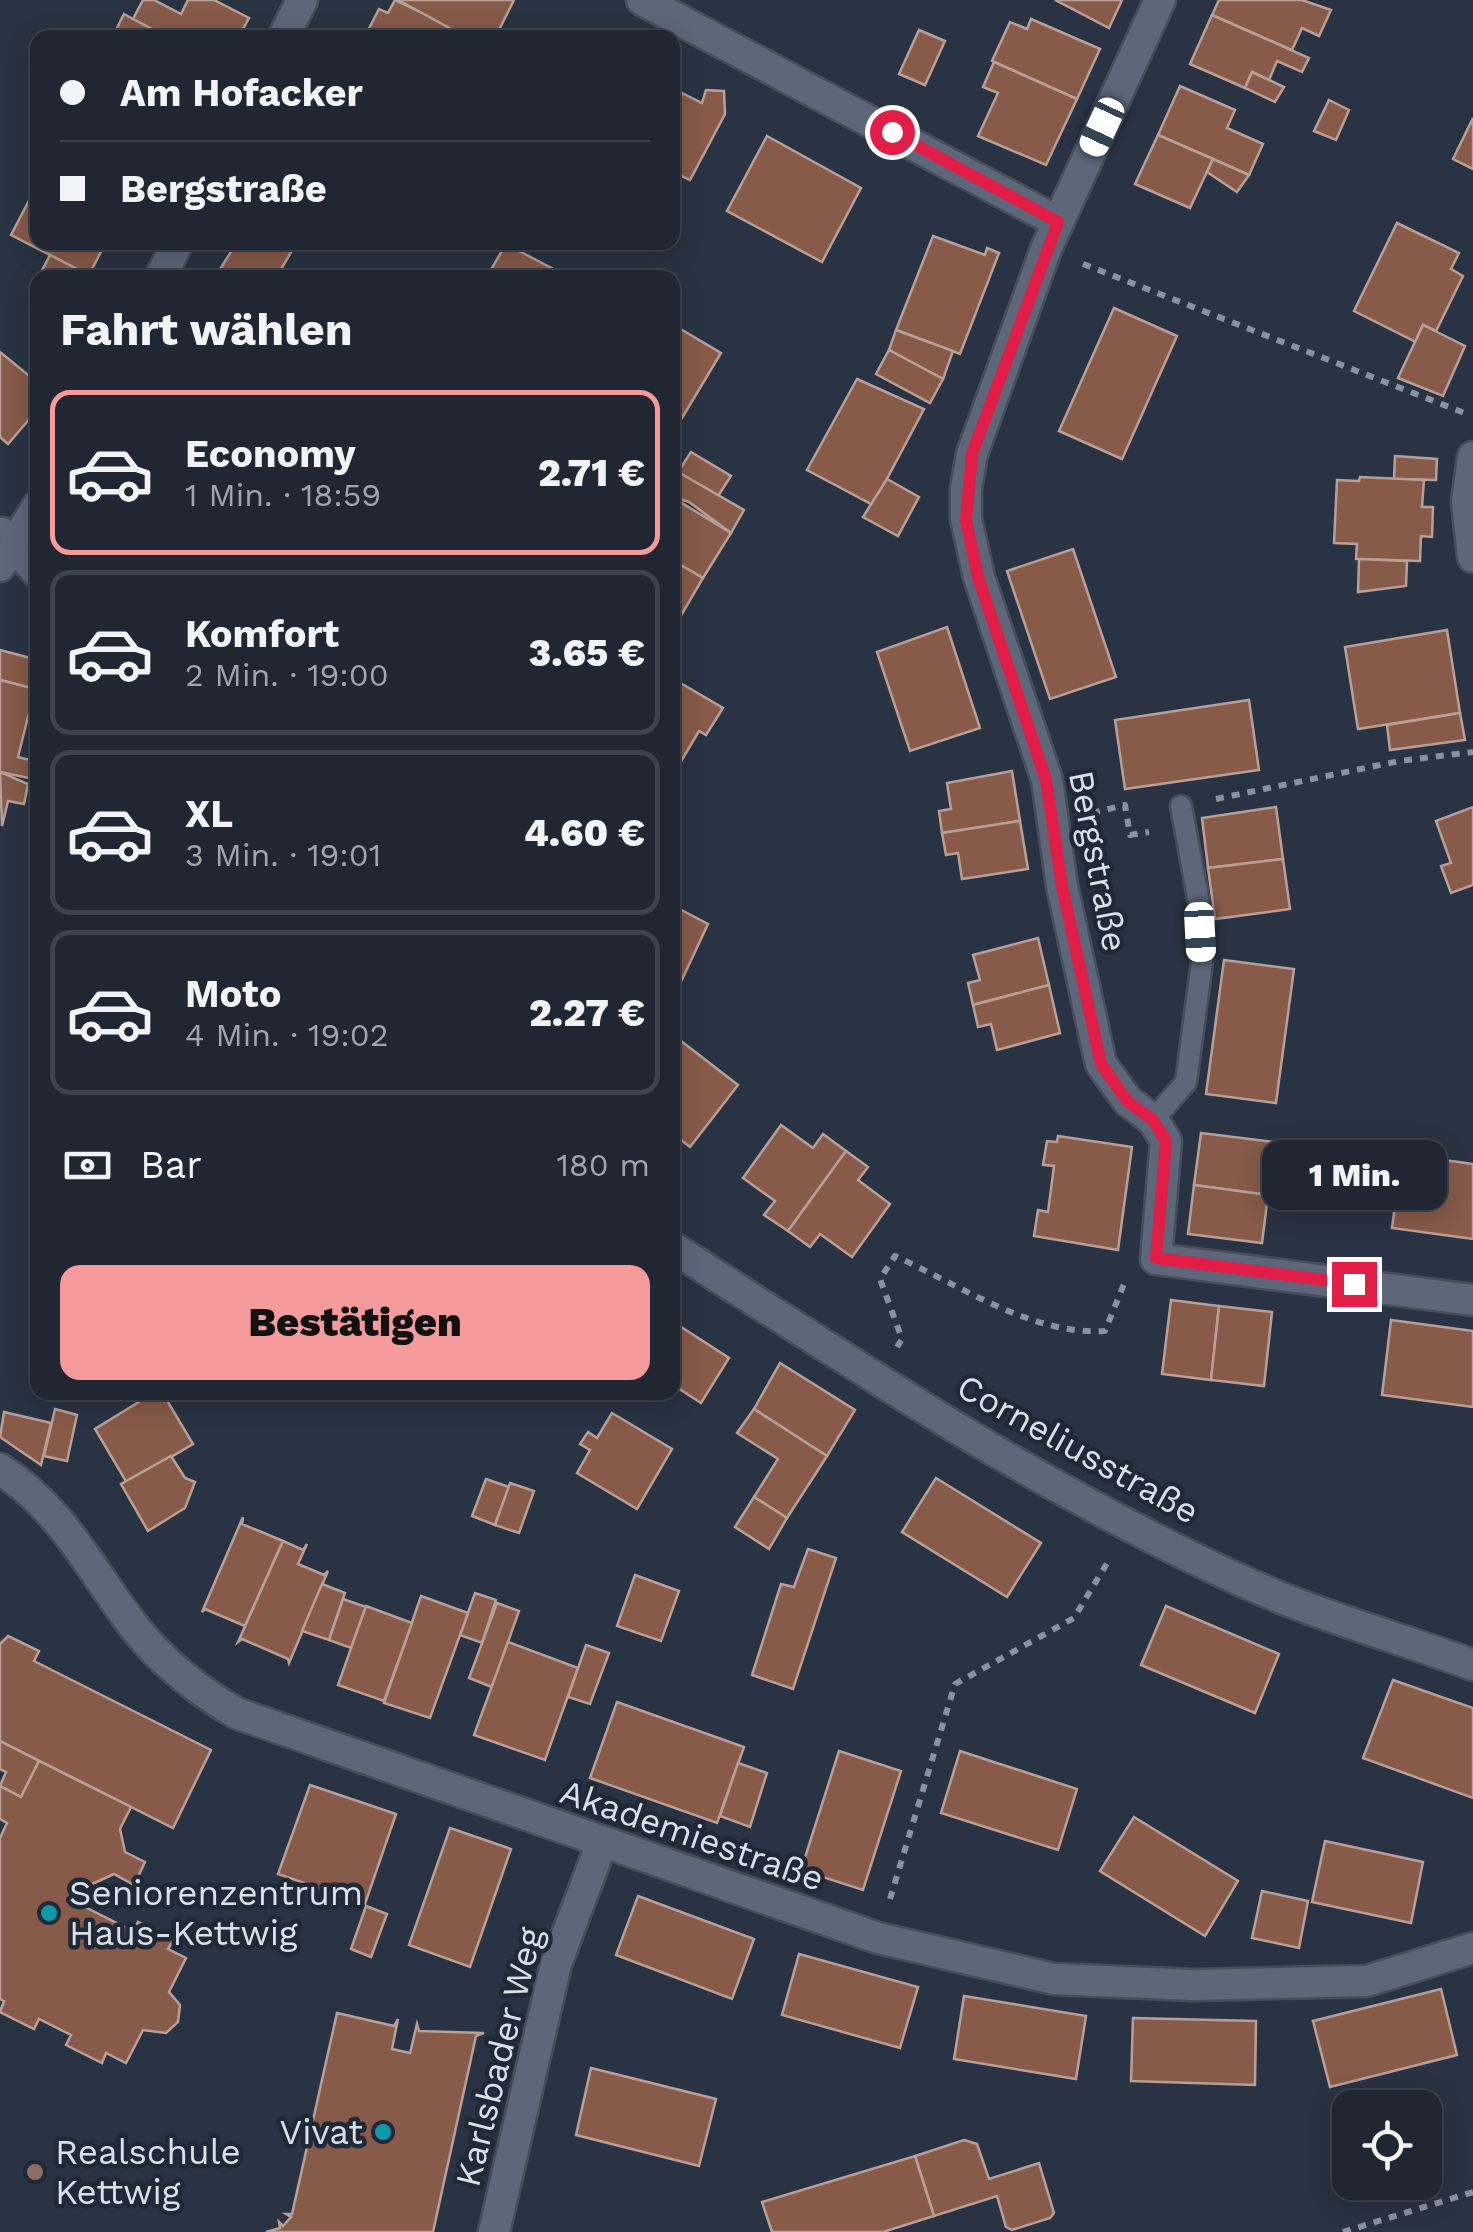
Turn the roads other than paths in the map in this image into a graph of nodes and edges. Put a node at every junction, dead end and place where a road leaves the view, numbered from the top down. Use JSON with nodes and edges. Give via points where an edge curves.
{"nodes":[{"id":1,"x":302,"y":0,"type":"edge"},
{"id":2,"x":642,"y":0,"type":"edge"},
{"id":3,"x":1160,"y":0,"type":"edge"},
{"id":4,"x":286,"y":30,"type":"edge"},
{"id":5,"x":1052,"y":235,"type":"junction"},
{"id":6,"x":1473,"y":457,"type":"edge"},
{"id":7,"x":30,"y":516,"type":"edge"},
{"id":8,"x":5,"y":547,"type":"edge"},
{"id":9,"x":1473,"y":558,"type":"edge"},
{"id":10,"x":30,"y":567,"type":"edge"},
{"id":11,"x":1183,"y":816,"type":"road end"},
{"id":12,"x":1153,"y":1120,"type":"junction"},
{"id":13,"x":680,"y":1252,"type":"edge"},
{"id":14,"x":1473,"y":1300,"type":"edge"},
{"id":15,"x":0,"y":1469,"type":"edge"},
{"id":16,"x":1473,"y":1665,"type":"edge"},
{"id":17,"x":601,"y":1844,"type":"junction"},
{"id":18,"x":1473,"y":1948,"type":"edge"},
{"id":19,"x":494,"y":2232,"type":"edge"}],
"edges":[{"from":1,"to":4,"type":"street"},
{"from":2,"to":5,"type":"street"},
{"from":3,"to":5,"type":"street","name":"Bergstraße"},
{"from":5,"to":12,"type":"street","name":"Bergstraße","via":[[972,454],[966,520],[978,577],[1046,780],[1101,1064],[1128,1102]]},
{"from":6,"to":9,"type":"street","via":[[1467,502]]},
{"from":7,"to":8,"type":"street"},
{"from":8,"to":10,"type":"street"},
{"from":11,"to":12,"type":"lane","via":[[1202,962],[1186,1082]]},
{"from":12,"to":14,"type":"street","via":[[1166,1141],[1156,1258]]},
{"from":13,"to":16,"type":"street","name":"Corneliusstraße","via":[[875,1378],[1130,1525],[1253,1586]]},
{"from":15,"to":17,"type":"street","name":"Akademiestraße","via":[[32,1490],[92,1560],[136,1628],[193,1688],[273,1727]]},
{"from":17,"to":18,"type":"street","name":"Akademiestraße","via":[[878,1938],[1054,1978],[1193,1985],[1367,1981]]},
{"from":17,"to":19,"type":"street","name":"Karlsbader Weg","via":[[556,1964]]}]}
